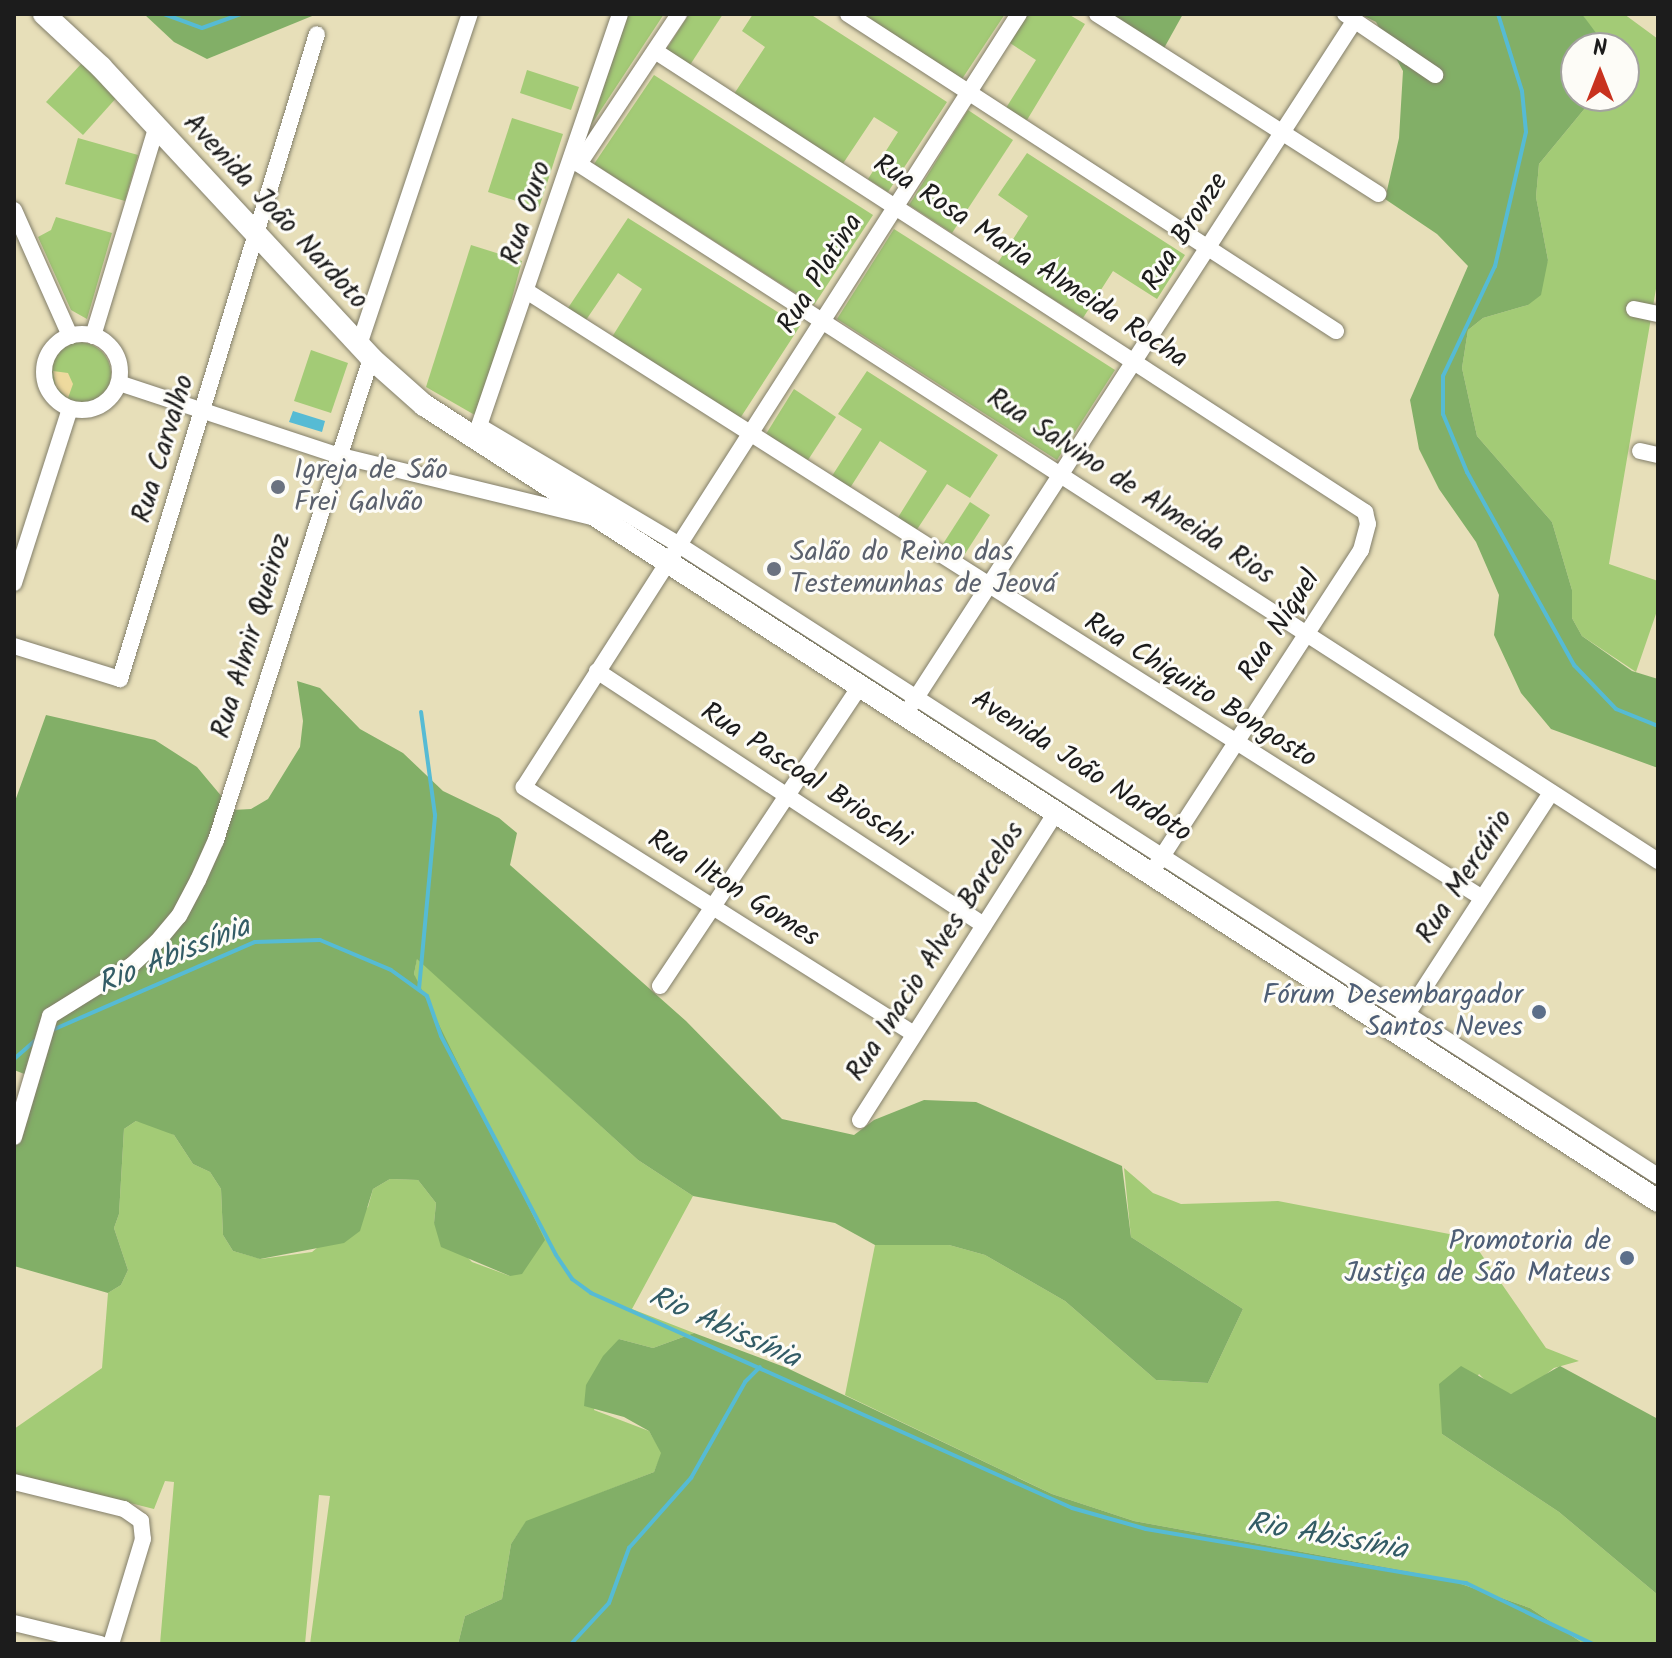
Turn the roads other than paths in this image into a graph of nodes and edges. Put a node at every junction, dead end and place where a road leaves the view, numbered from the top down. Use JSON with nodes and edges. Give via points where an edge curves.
{"nodes":[{"id":1,"x":44,"y":14,"type":"edge"},
{"id":2,"x":470,"y":14,"type":"edge"},
{"id":3,"x":620,"y":14,"type":"edge"},
{"id":4,"x":679,"y":14,"type":"edge"},
{"id":5,"x":848,"y":14,"type":"edge"},
{"id":6,"x":1019,"y":14,"type":"edge"},
{"id":7,"x":1097,"y":14,"type":"edge"},
{"id":8,"x":1350,"y":17,"type":"edge"},
{"id":9,"x":317,"y":34,"type":"dead end"},
{"id":10,"x":655,"y":51,"type":"junction"},
{"id":11,"x":1435,"y":75,"type":"dead end"},
{"id":12,"x":969,"y":91,"type":"junction"},
{"id":13,"x":156,"y":129,"type":"junction"},
{"id":14,"x":1283,"y":130,"type":"junction"},
{"id":15,"x":575,"y":161,"type":"junction"},
{"id":16,"x":1378,"y":194,"type":"dead end"},
{"id":17,"x":895,"y":206,"type":"junction"},
{"id":18,"x":14,"y":210,"type":"edge"},
{"id":19,"x":257,"y":234,"type":"junction"},
{"id":20,"x":1208,"y":248,"type":"junction"},
{"id":21,"x":528,"y":292,"type":"junction"},
{"id":22,"x":1634,"y":309,"type":"dead end"},
{"id":23,"x":1658,"y":314,"type":"edge"},
{"id":24,"x":822,"y":319,"type":"junction"},
{"id":25,"x":1336,"y":331,"type":"dead end"},
{"id":26,"x":70,"y":336,"type":"junction"},
{"id":27,"x":93,"y":336,"type":"junction"},
{"id":28,"x":365,"y":351,"type":"junction"},
{"id":29,"x":1135,"y":359,"type":"junction"},
{"id":30,"x":119,"y":383,"type":"junction"},
{"id":31,"x":70,"y":409,"type":"junction"},
{"id":32,"x":203,"y":411,"type":"junction"},
{"id":33,"x":476,"y":433,"type":"junction"},
{"id":34,"x":752,"y":433,"type":"junction"},
{"id":35,"x":1640,"y":451,"type":"dead end"},
{"id":36,"x":337,"y":455,"type":"junction"},
{"id":37,"x":1658,"y":455,"type":"edge"},
{"id":38,"x":1063,"y":475,"type":"junction"},
{"id":39,"x":597,"y":518,"type":"junction"},
{"id":40,"x":1368,"y":524,"type":"joint"},
{"id":41,"x":671,"y":552,"type":"junction"},
{"id":42,"x":14,"y":583,"type":"edge"},
{"id":43,"x":987,"y":587,"type":"junction"},
{"id":44,"x":1307,"y":631,"type":"junction"},
{"id":45,"x":14,"y":646,"type":"edge"},
{"id":46,"x":597,"y":671,"type":"junction"},
{"id":47,"x":860,"y":686,"type":"junction"},
{"id":48,"x":911,"y":706,"type":"junction"},
{"id":49,"x":1236,"y":744,"type":"junction"},
{"id":50,"x":524,"y":787,"type":"joint"},
{"id":51,"x":1551,"y":793,"type":"junction"},
{"id":52,"x":789,"y":797,"type":"junction"},
{"id":53,"x":1056,"y":812,"type":"junction"},
{"id":54,"x":1658,"y":861,"type":"edge"},
{"id":55,"x":1157,"y":864,"type":"junction"},
{"id":56,"x":1482,"y":898,"type":"junction"},
{"id":57,"x":714,"y":908,"type":"junction"},
{"id":58,"x":984,"y":925,"type":"junction"},
{"id":59,"x":660,"y":986,"type":"dead end"},
{"id":60,"x":1403,"y":1021,"type":"junction"},
{"id":61,"x":914,"y":1034,"type":"junction"},
{"id":62,"x":860,"y":1120,"type":"dead end"},
{"id":63,"x":14,"y":1137,"type":"edge"},
{"id":64,"x":1658,"y":1176,"type":"edge"},
{"id":65,"x":1658,"y":1201,"type":"edge"},
{"id":66,"x":14,"y":1482,"type":"edge"},
{"id":67,"x":14,"y":1623,"type":"edge"},
{"id":68,"x":100,"y":1644,"type":"edge"},
{"id":69,"x":111,"y":1644,"type":"edge"}],
"edges":[{"from":1,"to":13,"type":"street","name":"Avenida João Nardoto"},
{"from":2,"to":28,"type":"street","name":"Rua Almir Queiroz"},
{"from":3,"to":15,"type":"street","name":"Rua Ouro"},
{"from":4,"to":10,"type":"street"},
{"from":5,"to":12,"type":"street"},
{"from":6,"to":12,"type":"street","name":"Rua Platina"},
{"from":7,"to":14,"type":"street"},
{"from":8,"to":11,"type":"street"},
{"from":8,"to":14,"type":"street","name":"Rua Bronze"},
{"from":9,"to":19,"type":"street","name":"Rua Carvalho"},
{"from":10,"to":15,"type":"street"},
{"from":10,"to":17,"type":"street","name":"Rua Rosa Maria Almeida Rocha"},
{"from":12,"to":17,"type":"street","name":"Rua Platina"},
{"from":12,"to":20,"type":"street"},
{"from":13,"to":19,"type":"street","name":"Avenida João Nardoto"},
{"from":13,"to":27,"type":"street"},
{"from":14,"to":16,"type":"street"},
{"from":14,"to":20,"type":"street","name":"Rua Bronze"},
{"from":15,"to":21,"type":"street","name":"Rua Ouro"},
{"from":15,"to":24,"type":"street","name":"Rua Salvino de Almeida Rios"},
{"from":17,"to":24,"type":"street","name":"Rua Platina"},
{"from":17,"to":29,"type":"street","name":"Rua Rosa Maria Almeida Rocha"},
{"from":18,"to":26,"type":"street"},
{"from":19,"to":28,"type":"street","name":"Avenida João Nardoto"},
{"from":19,"to":32,"type":"street","name":"Rua Carvalho"},
{"from":20,"to":25,"type":"street"},
{"from":20,"to":29,"type":"street","name":"Rua Bronze"},
{"from":21,"to":33,"type":"street","name":"Rua Ouro"},
{"from":21,"to":34,"type":"street","name":"Rua Chiquito Bongosto"},
{"from":22,"to":23,"type":"street"},
{"from":24,"to":34,"type":"street","name":"Rua Platina"},
{"from":24,"to":38,"type":"street","name":"Rua Salvino de Almeida Rios"},
{"from":26,"to":27,"type":"street"},
{"from":26,"to":31,"type":"street","via":[[54,345],[43,370],[50,394]]},
{"from":27,"to":30,"type":"street","via":[[116,354]]},
{"from":28,"to":33,"type":"street","name":"Avenida João Nardoto"},
{"from":28,"to":36,"type":"street","name":"Rua Almir Queiroz"},
{"from":29,"to":38,"type":"street","name":"Rua Bronze"},
{"from":29,"to":40,"type":"street","name":"Rua Rosa Maria Almeida Rocha","via":[[1357,504]]},
{"from":30,"to":31,"type":"street","via":[[104,404],[87,411]]},
{"from":30,"to":32,"type":"street"},
{"from":31,"to":42,"type":"street"},
{"from":32,"to":36,"type":"street"},
{"from":32,"to":45,"type":"street","name":"Rua Carvalho","via":[[120,679]]},
{"from":33,"to":39,"type":"street","name":"Avenida João Nardoto"},
{"from":33,"to":41,"type":"street","name":"Avenida João Nardoto"},
{"from":34,"to":41,"type":"street","name":"Rua Platina"},
{"from":34,"to":43,"type":"street","name":"Rua Chiquito Bongosto"},
{"from":35,"to":37,"type":"street"},
{"from":36,"to":39,"type":"street"},
{"from":36,"to":63,"type":"street","name":"Rua Almir Queiroz","via":[[216,840],[179,916],[157,942],[132,965],[56,1010],[42,1032]]},
{"from":38,"to":43,"type":"street","name":"Rua Bronze"},
{"from":38,"to":44,"type":"street","name":"Rua Salvino de Almeida Rios"},
{"from":39,"to":41,"type":"street","name":"Avenida João Nardoto"},
{"from":40,"to":44,"type":"street","name":"Rua Níquel","via":[[1361,550]]},
{"from":41,"to":46,"type":"street","name":"Rua Platina"},
{"from":41,"to":47,"type":"street","name":"Avenida João Nardoto"},
{"from":41,"to":48,"type":"street","name":"Avenida João Nardoto"},
{"from":43,"to":48,"type":"street","name":"Rua Bronze"},
{"from":43,"to":49,"type":"street","name":"Rua Chiquito Bongosto"},
{"from":44,"to":49,"type":"street","name":"Rua Níquel"},
{"from":44,"to":51,"type":"street","name":"Rua Salvino de Almeida Rios"},
{"from":46,"to":50,"type":"street","name":"Rua Platina"},
{"from":46,"to":52,"type":"street","name":"Rua Pascoal Brioschi"},
{"from":47,"to":48,"type":"street","name":"Avenida João Nardoto"},
{"from":47,"to":52,"type":"street"},
{"from":48,"to":53,"type":"street","name":"Avenida João Nardoto"},
{"from":48,"to":55,"type":"street","name":"Avenida João Nardoto"},
{"from":49,"to":55,"type":"street","name":"Rua Níquel"},
{"from":49,"to":56,"type":"street","name":"Rua Chiquito Bongosto"},
{"from":50,"to":57,"type":"street","name":"Rua Ilton Gomes"},
{"from":51,"to":54,"type":"street","name":"Rua Salvino de Almeida Rios"},
{"from":51,"to":56,"type":"street","name":"Rua Mercúrio"},
{"from":52,"to":57,"type":"street"},
{"from":52,"to":58,"type":"street","name":"Rua Pascoal Brioschi"},
{"from":53,"to":55,"type":"street","name":"Avenida João Nardoto"},
{"from":53,"to":58,"type":"street","name":"Rua Inacio Alves Barcelos"},
{"from":55,"to":60,"type":"street","name":"Avenida João Nardoto"},
{"from":56,"to":60,"type":"street","name":"Rua Mercúrio"},
{"from":57,"to":59,"type":"street"},
{"from":57,"to":61,"type":"street","name":"Rua Ilton Gomes"},
{"from":58,"to":61,"type":"street","name":"Rua Inacio Alves Barcelos"},
{"from":60,"to":64,"type":"street","name":"Avenida João Nardoto"},
{"from":60,"to":65,"type":"street","name":"Avenida João Nardoto"},
{"from":61,"to":62,"type":"street","name":"Rua Inacio Alves Barcelos"},
{"from":66,"to":69,"type":"street","via":[[124,1509],[141,1521],[143,1539]]},
{"from":67,"to":68,"type":"street"}]}
